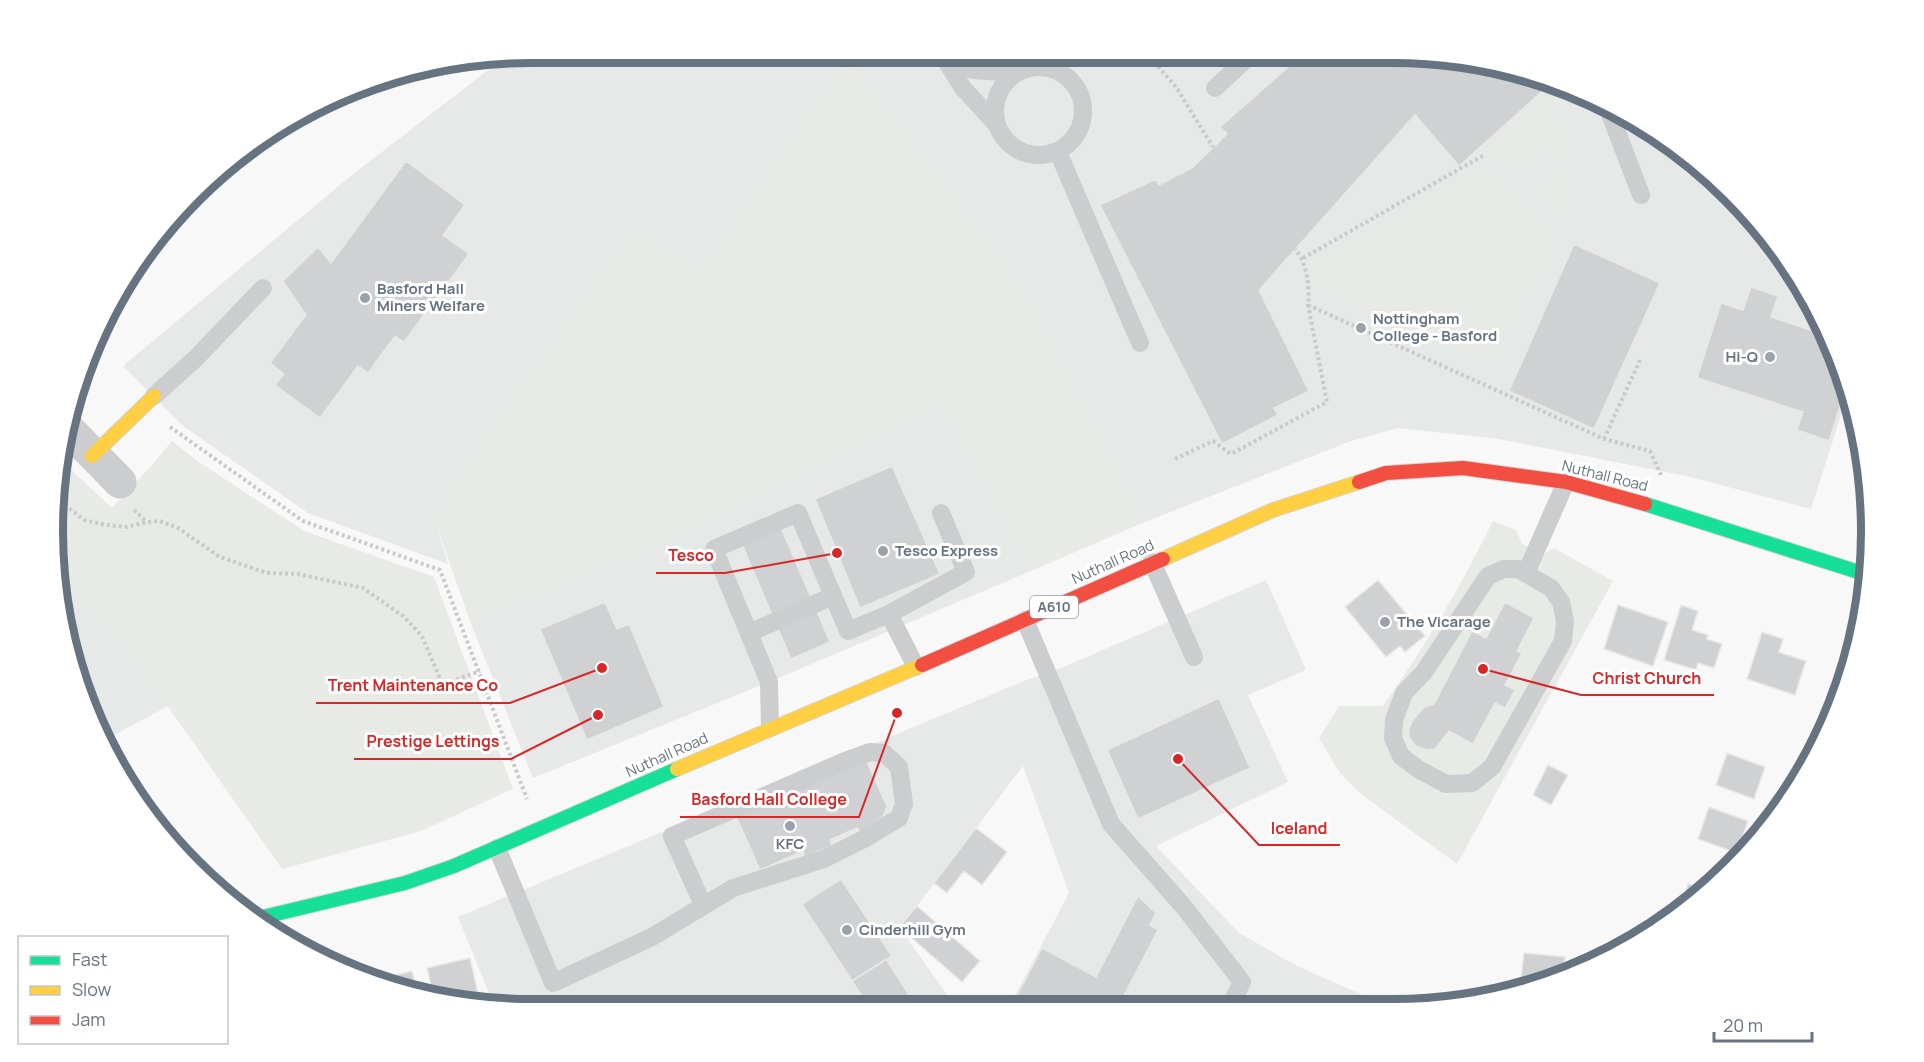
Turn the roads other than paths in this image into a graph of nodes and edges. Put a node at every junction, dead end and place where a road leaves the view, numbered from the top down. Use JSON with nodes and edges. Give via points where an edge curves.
{"nodes":[{"id":1,"x":947,"y":63,"type":"edge"},
{"id":2,"x":959,"y":63,"type":"edge"},
{"id":3,"x":1242,"y":63,"type":"edge"},
{"id":4,"x":1016,"y":73,"type":"junction"},
{"id":5,"x":1215,"y":88,"type":"dead end"},
{"id":6,"x":1611,"y":117,"type":"edge"},
{"id":7,"x":997,"y":125,"type":"junction"},
{"id":8,"x":1058,"y":152,"type":"junction"},
{"id":9,"x":1641,"y":195,"type":"dead end"},
{"id":10,"x":263,"y":288,"type":"dead end"},
{"id":11,"x":1140,"y":343,"type":"dead end"},
{"id":12,"x":149,"y":401,"type":"joint"},
{"id":13,"x":73,"y":435,"type":"edge"},
{"id":14,"x":92,"y":456,"type":"junction"},
{"id":15,"x":120,"y":482,"type":"dead end"},
{"id":16,"x":1566,"y":482,"type":"junction"},
{"id":17,"x":940,"y":513,"type":"dead end"},
{"id":18,"x":1152,"y":562,"type":"junction"},
{"id":19,"x":1859,"y":572,"type":"edge"},
{"id":20,"x":1526,"y":573,"type":"junction"},
{"id":21,"x":833,"y":596,"type":"junction"},
{"id":22,"x":889,"y":614,"type":"junction"},
{"id":23,"x":1025,"y":620,"type":"junction"},
{"id":24,"x":748,"y":633,"type":"junction"},
{"id":25,"x":1194,"y":657,"type":"dead end"},
{"id":26,"x":916,"y":667,"type":"junction"},
{"id":27,"x":771,"y":728,"type":"junction"},
{"id":28,"x":497,"y":848,"type":"junction"},
{"id":29,"x":703,"y":905,"type":"junction"},
{"id":30,"x":266,"y":916,"type":"edge"},
{"id":31,"x":1234,"y":999,"type":"edge"}],
"edges":[{"from":1,"to":7,"type":"lane","via":[[963,88]]},
{"from":2,"to":4,"type":"lane","via":[[974,70]]},
{"from":3,"to":5,"type":"lane"},
{"from":4,"to":7,"type":"lane","via":[[998,95]]},
{"from":4,"to":8,"type":"lane","via":[[1043,67],[1057,71],[1078,90],[1083,103],[1079,131]]},
{"from":6,"to":9,"type":"lane"},
{"from":7,"to":8,"type":"lane","via":[[1003,138],[1021,152],[1043,156]]},
{"from":8,"to":11,"type":"lane"},
{"from":10,"to":12,"type":"lane"},
{"from":12,"to":14,"type":"main road"},
{"from":13,"to":14,"type":"street"},
{"from":14,"to":15,"type":"street"},
{"from":16,"to":18,"type":"main road","name":"Nuthall Road","number":"A610","via":[[1463,468],[1386,473],[1273,510]]},
{"from":16,"to":19,"type":"main road","name":"Nuthall Road","number":"A610"},
{"from":16,"to":20,"type":"lane"},
{"from":17,"to":22,"type":"lane","via":[[966,572]]},
{"from":18,"to":23,"type":"main road","name":"Nuthall Road","number":"A610"},
{"from":18,"to":25,"type":"lane"},
{"from":20,"to":20,"type":"lane","via":[[1551,588],[1561,602],[1565,621],[1563,641],[1492,767],[1472,783],[1446,784],[1401,756],[1393,738],[1394,720],[1404,693],[1431,664],[1488,576],[1504,569]]},
{"from":21,"to":22,"type":"lane","via":[[848,631]]},
{"from":21,"to":24,"type":"lane"},
{"from":21,"to":24,"type":"lane","via":[[798,513],[714,549]]},
{"from":22,"to":26,"type":"lane"},
{"from":23,"to":26,"type":"main road","name":"Nuthall Road","number":"A610"},
{"from":23,"to":31,"type":"lane","via":[[1111,824],[1184,907],[1242,982]]},
{"from":24,"to":27,"type":"lane","via":[[769,682]]},
{"from":26,"to":27,"type":"main road","name":"Nuthall Road","number":"A610"},
{"from":27,"to":28,"type":"main road","name":"Nuthall Road","number":"A610"},
{"from":28,"to":29,"type":"lane","via":[[553,983],[652,937]]},
{"from":28,"to":30,"type":"main road","name":"Nuthall Road","number":"A610","via":[[405,883]]},
{"from":29,"to":29,"type":"lane","via":[[672,836],[870,752],[884,753],[899,767],[904,804],[898,818],[824,859],[733,888]]}]}
